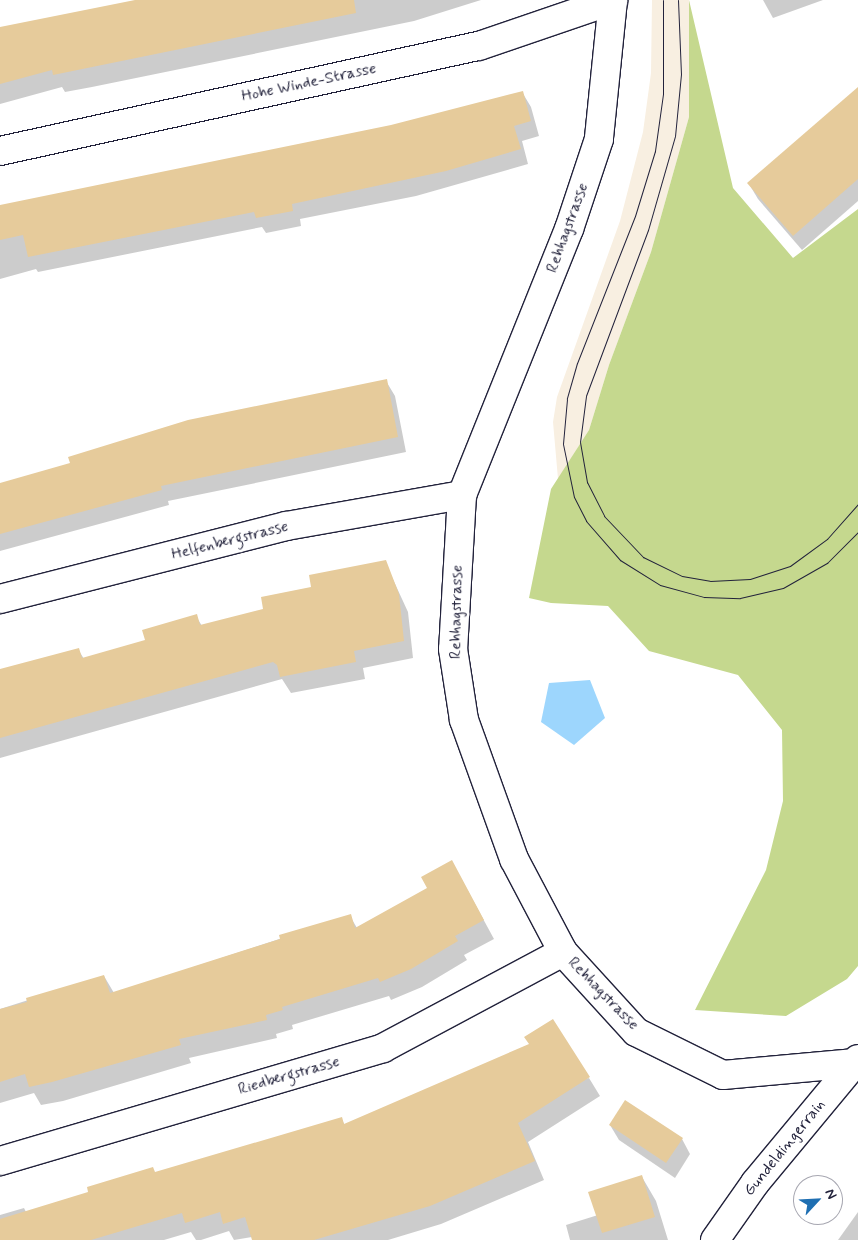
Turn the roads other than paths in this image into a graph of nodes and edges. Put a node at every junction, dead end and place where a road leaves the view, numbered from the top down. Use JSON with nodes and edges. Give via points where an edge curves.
{"nodes":[{"id":1,"x":613,"y":0,"type":"edge"},
{"id":2,"x":0,"y":151,"type":"edge"},
{"id":3,"x":462,"y":495,"type":"junction"},
{"id":4,"x":0,"y":599,"type":"edge"},
{"id":5,"x":563,"y":952,"type":"junction"},
{"id":6,"x":856,"y":1061,"type":"edge"},
{"id":7,"x":0,"y":1161,"type":"edge"},
{"id":8,"x":715,"y":1240,"type":"edge"}],
"edges":[{"from":1,"to":2,"type":"street","name":"Hohe Winde-Strasse","via":[[480,46]]},
{"from":1,"to":3,"type":"street","name":"Rehhagstrasse","via":[[599,139],[569,229]]},
{"from":3,"to":4,"type":"street","name":"Helfenbergstrasse","via":[[286,526]]},
{"from":3,"to":5,"type":"street","name":"Rehhagstrasse","via":[[453,650],[464,720],[514,860]]},
{"from":5,"to":6,"type":"street","name":"Rehhagstrasse","via":[[636,1032],[723,1075]]},
{"from":5,"to":7,"type":"street","name":"Riedbergstrasse","via":[[383,1048]]},
{"from":6,"to":8,"type":"street","name":"Gundeldingerrain","via":[[755,1183]]}]}
